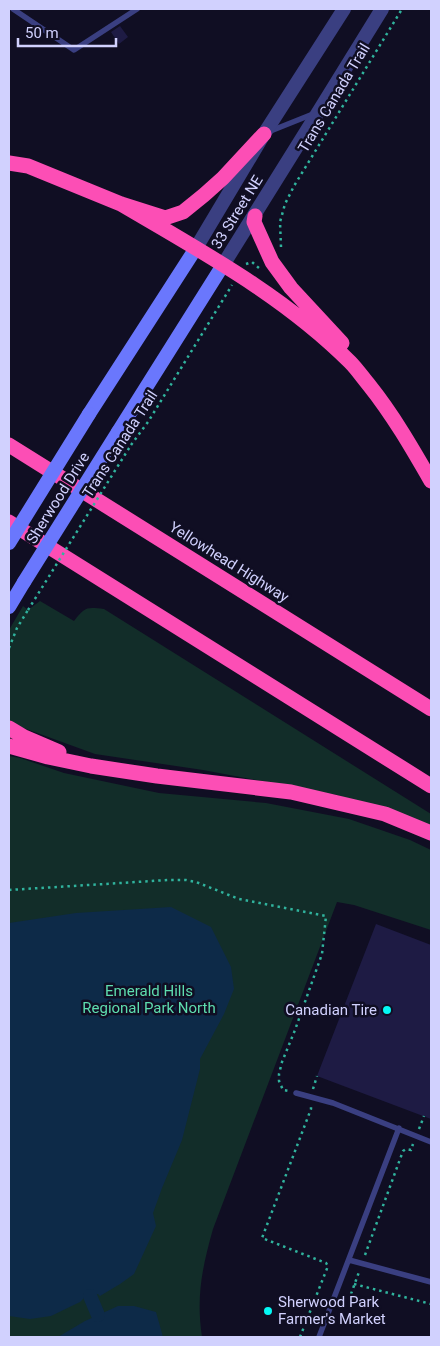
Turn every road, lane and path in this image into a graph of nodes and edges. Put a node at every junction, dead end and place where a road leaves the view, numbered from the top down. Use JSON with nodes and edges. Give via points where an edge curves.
{"nodes":[{"id":1,"x":14,"y":9,"type":"edge"},
{"id":2,"x":137,"y":9,"type":"edge"},
{"id":3,"x":344,"y":9,"type":"edge"},
{"id":4,"x":382,"y":9,"type":"edge"},
{"id":5,"x":402,"y":9,"type":"edge"},
{"id":6,"x":319,"y":111,"type":"junction"},
{"id":7,"x":264,"y":134,"type":"junction"},
{"id":8,"x":9,"y":163,"type":"edge"},
{"id":9,"x":121,"y":204,"type":"junction"},
{"id":10,"x":255,"y":216,"type":"junction"},
{"id":11,"x":196,"y":248,"type":"junction"},
{"id":12,"x":281,"y":249,"type":"dead end"},
{"id":13,"x":223,"y":265,"type":"junction"},
{"id":14,"x":244,"y":265,"type":"dead end"},
{"id":15,"x":267,"y":266,"type":"dead end"},
{"id":16,"x":230,"y":289,"type":"dead end"},
{"id":17,"x":351,"y":363,"type":"junction"},
{"id":18,"x":90,"y":414,"type":"joint"},
{"id":19,"x":118,"y":432,"type":"joint"},
{"id":20,"x":9,"y":445,"type":"edge"},
{"id":21,"x":431,"y":481,"type":"edge"},
{"id":22,"x":9,"y":522,"type":"edge"},
{"id":23,"x":9,"y":544,"type":"edge"},
{"id":24,"x":9,"y":607,"type":"edge"},
{"id":25,"x":9,"y":648,"type":"edge"},
{"id":26,"x":431,"y":709,"type":"edge"},
{"id":27,"x":9,"y":728,"type":"edge"},
{"id":28,"x":9,"y":746,"type":"edge"},
{"id":29,"x":90,"y":766,"type":"junction"},
{"id":30,"x":431,"y":786,"type":"edge"},
{"id":31,"x":431,"y":833,"type":"edge"},
{"id":32,"x":9,"y":890,"type":"edge"},
{"id":33,"x":317,"y":1076,"type":"dead end"},
{"id":34,"x":296,"y":1093,"type":"joint"},
{"id":35,"x":312,"y":1098,"type":"junction"},
{"id":36,"x":424,"y":1116,"type":"dead end"},
{"id":37,"x":399,"y":1128,"type":"junction"},
{"id":38,"x":416,"y":1136,"type":"junction"},
{"id":39,"x":431,"y":1142,"type":"edge"},
{"id":40,"x":349,"y":1260,"type":"junction"},
{"id":41,"x":362,"y":1263,"type":"junction"},
{"id":42,"x":431,"y":1282,"type":"edge"},
{"id":43,"x":354,"y":1284,"type":"junction"},
{"id":44,"x":350,"y":1294,"type":"dead end"},
{"id":45,"x":431,"y":1298,"type":"edge"},
{"id":46,"x":431,"y":1304,"type":"edge"},
{"id":47,"x":300,"y":1337,"type":"edge"},
{"id":48,"x":320,"y":1337,"type":"edge"}],
"edges":[{"from":1,"to":2,"type":"lane","via":[[74,50]]},
{"from":3,"to":7,"type":"street","name":"33 Street NE"},
{"from":4,"to":6,"type":"street","name":"33 Street NE"},
{"from":5,"to":12,"type":"path","name":"Trans Canada Trail","via":[[284,204],[280,222]]},
{"from":6,"to":7,"type":"lane"},
{"from":6,"to":10,"type":"street","name":"33 Street NE"},
{"from":7,"to":9,"type":"highway","via":[[222,178],[183,212],[165,218]]},
{"from":7,"to":11,"type":"street","name":"33 Street NE"},
{"from":8,"to":9,"type":"highway","via":[[28,166]]},
{"from":9,"to":11,"type":"highway"},
{"from":10,"to":13,"type":"street","name":"33 Street NE"},
{"from":10,"to":17,"type":"highway","via":[[254,222],[272,262],[343,345]]},
{"from":11,"to":13,"type":"highway"},
{"from":11,"to":18,"type":"main road","name":"33 Street NE"},
{"from":13,"to":17,"type":"highway","via":[[293,312]]},
{"from":13,"to":19,"type":"main road","name":"33 Street NE"},
{"from":14,"to":15,"type":"path","via":[[252,262],[260,269]]},
{"from":16,"to":25,"type":"path","name":"Trans Canada Trail","bridge":true,"via":[[28,610]]},
{"from":17,"to":21,"type":"highway","via":[[381,400]]},
{"from":18,"to":23,"type":"main road","name":"Sherwood Drive","bridge":true},
{"from":19,"to":24,"type":"main road","name":"Sherwood Drive","bridge":true},
{"from":20,"to":26,"type":"highway","name":"Yellowhead Highway"},
{"from":22,"to":30,"type":"highway"},
{"from":27,"to":29,"type":"highway"},
{"from":28,"to":29,"type":"highway"},
{"from":29,"to":31,"type":"highway","via":[[291,792],[385,814]]},
{"from":32,"to":34,"type":"path","via":[[186,880],[246,901],[326,916],[322,954],[279,1074],[283,1090]]},
{"from":33,"to":35,"type":"path"},
{"from":34,"to":35,"type":"lane"},
{"from":35,"to":37,"type":"lane"},
{"from":35,"to":47,"type":"path","via":[[311,1109],[262,1238],[328,1266]]},
{"from":36,"to":38,"type":"path"},
{"from":37,"to":38,"type":"lane"},
{"from":37,"to":40,"type":"lane"},
{"from":38,"to":39,"type":"lane"},
{"from":38,"to":41,"type":"path","via":[[411,1150],[402,1151]]},
{"from":40,"to":41,"type":"lane"},
{"from":40,"to":48,"type":"lane"},
{"from":41,"to":42,"type":"lane"},
{"from":41,"to":43,"type":"path"},
{"from":43,"to":44,"type":"path"},
{"from":43,"to":46,"type":"path"},
{"from":45,"to":46,"type":"path"}]}
